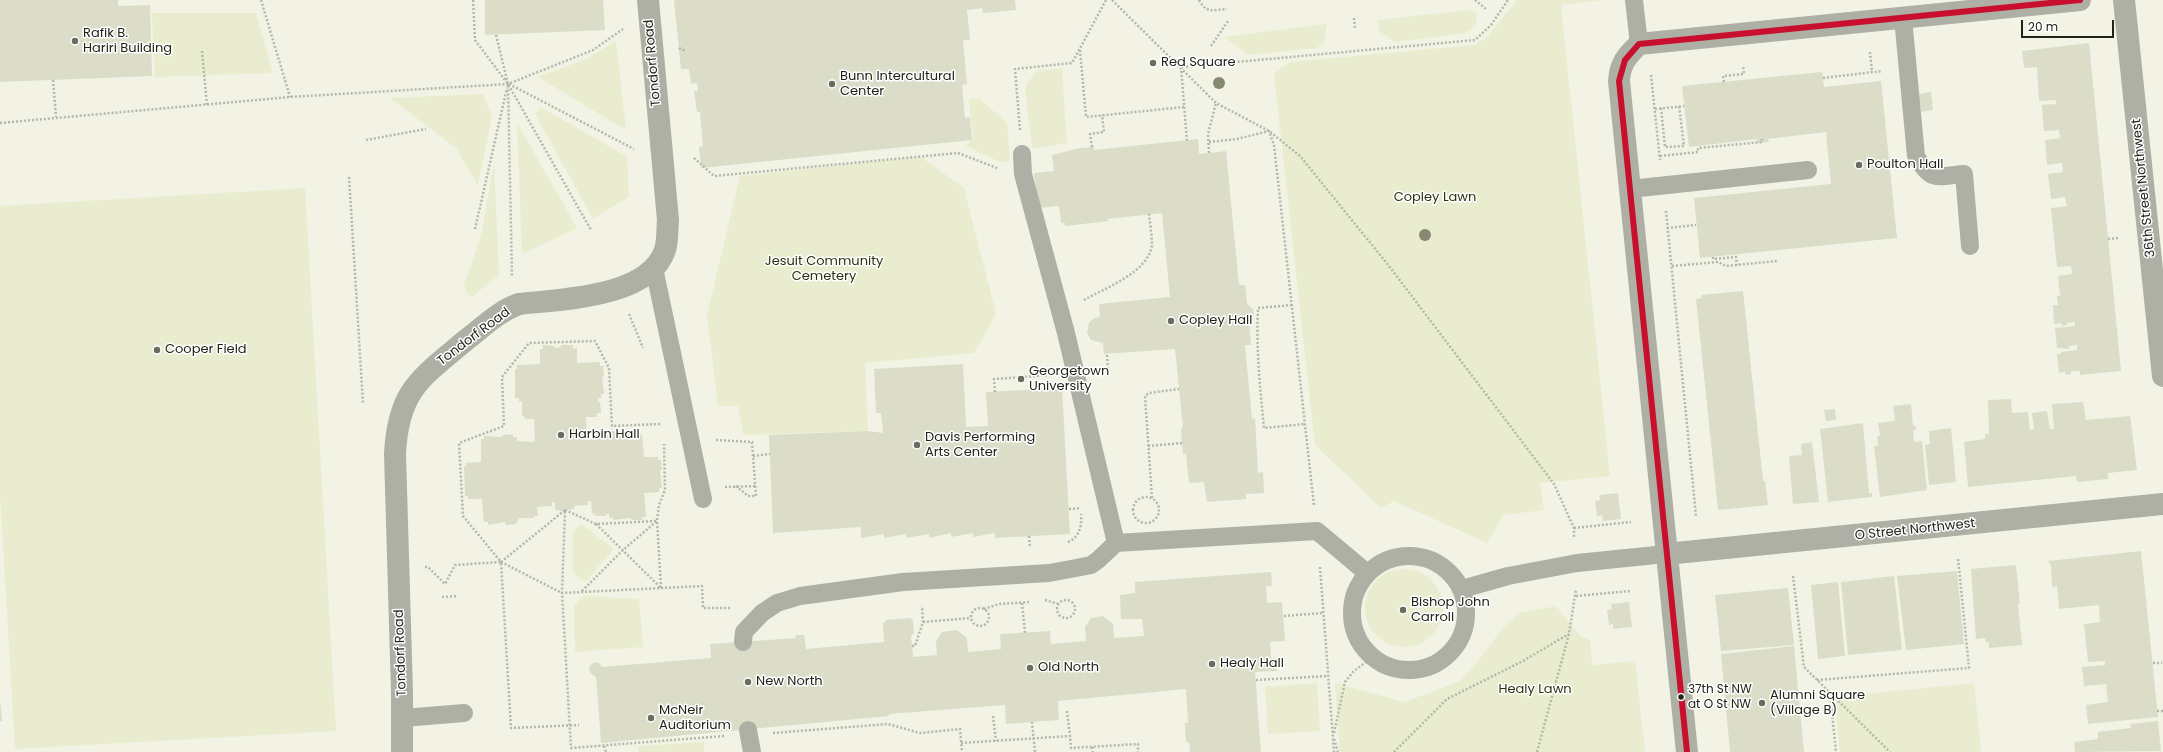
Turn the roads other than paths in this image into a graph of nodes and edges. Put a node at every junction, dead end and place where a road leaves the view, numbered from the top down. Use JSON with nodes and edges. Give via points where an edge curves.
{"nodes":[{"id":1,"x":648,"y":0,"type":"edge"},
{"id":2,"x":1634,"y":0,"type":"edge"},
{"id":3,"x":2080,"y":0,"type":"edge"},
{"id":4,"x":2124,"y":0,"type":"edge"},
{"id":5,"x":1903,"y":18,"type":"junction"},
{"id":6,"x":1634,"y":49,"type":"junction"},
{"id":7,"x":1022,"y":154,"type":"road end"},
{"id":8,"x":1808,"y":170,"type":"dead end"},
{"id":9,"x":1630,"y":189,"type":"junction"},
{"id":10,"x":1970,"y":246,"type":"dead end"},
{"id":11,"x":654,"y":268,"type":"junction"},
{"id":12,"x":2163,"y":376,"type":"edge"},
{"id":13,"x":703,"y":499,"type":"dead end"},
{"id":14,"x":2163,"y":504,"type":"edge"},
{"id":15,"x":1116,"y":543,"type":"junction"},
{"id":16,"x":1666,"y":554,"type":"junction"},
{"id":17,"x":1367,"y":573,"type":"junction"},
{"id":18,"x":1462,"y":589,"type":"junction"},
{"id":19,"x":743,"y":642,"type":"dead end"},
{"id":20,"x":464,"y":714,"type":"dead end"},
{"id":21,"x":403,"y":718,"type":"junction"},
{"id":22,"x":402,"y":752,"type":"edge"},
{"id":23,"x":1687,"y":752,"type":"edge"}],
"edges":[{"from":1,"to":11,"type":"street","name":"Tondorf Road","via":[[668,220],[665,250]]},
{"from":2,"to":6,"type":"lane"},
{"from":3,"to":5,"type":"street"},
{"from":4,"to":12,"type":"street","name":"36th Street Northwest"},
{"from":5,"to":6,"type":"street"},
{"from":5,"to":10,"type":"lane","via":[[1916,156],[1927,173],[1932,176],[1964,174]]},
{"from":6,"to":9,"type":"street","via":[[1620,70],[1619,81]]},
{"from":7,"to":15,"type":"lane","via":[[1023,174],[1076,373]]},
{"from":8,"to":9,"type":"lane"},
{"from":9,"to":16,"type":"street"},
{"from":11,"to":13,"type":"lane"},
{"from":11,"to":21,"type":"street","name":"Tondorf Road","via":[[620,288],[600,294],[520,304],[510,308],[488,322],[421,378],[407,399],[398,423],[395,454]]},
{"from":14,"to":16,"type":"street","name":"O Street Northwest"},
{"from":15,"to":17,"type":"lane","via":[[1317,530]]},
{"from":15,"to":19,"type":"lane","via":[[1091,564],[1049,573],[903,582],[800,596],[777,603],[762,612],[744,632]]},
{"from":16,"to":18,"type":"lane","via":[[1577,563],[1508,576]]},
{"from":16,"to":23,"type":"street"},
{"from":17,"to":18,"type":"lane","via":[[1382,562],[1400,556],[1419,556],[1436,562],[1451,573]]},
{"from":17,"to":18,"type":"lane","via":[[1357,589],[1352,607],[1353,625],[1360,642],[1372,657],[1388,666],[1408,670],[1427,667],[1444,659],[1458,644],[1465,627],[1467,607]]},
{"from":20,"to":21,"type":"lane"},
{"from":21,"to":22,"type":"street","name":"Tondorf Road"}]}
